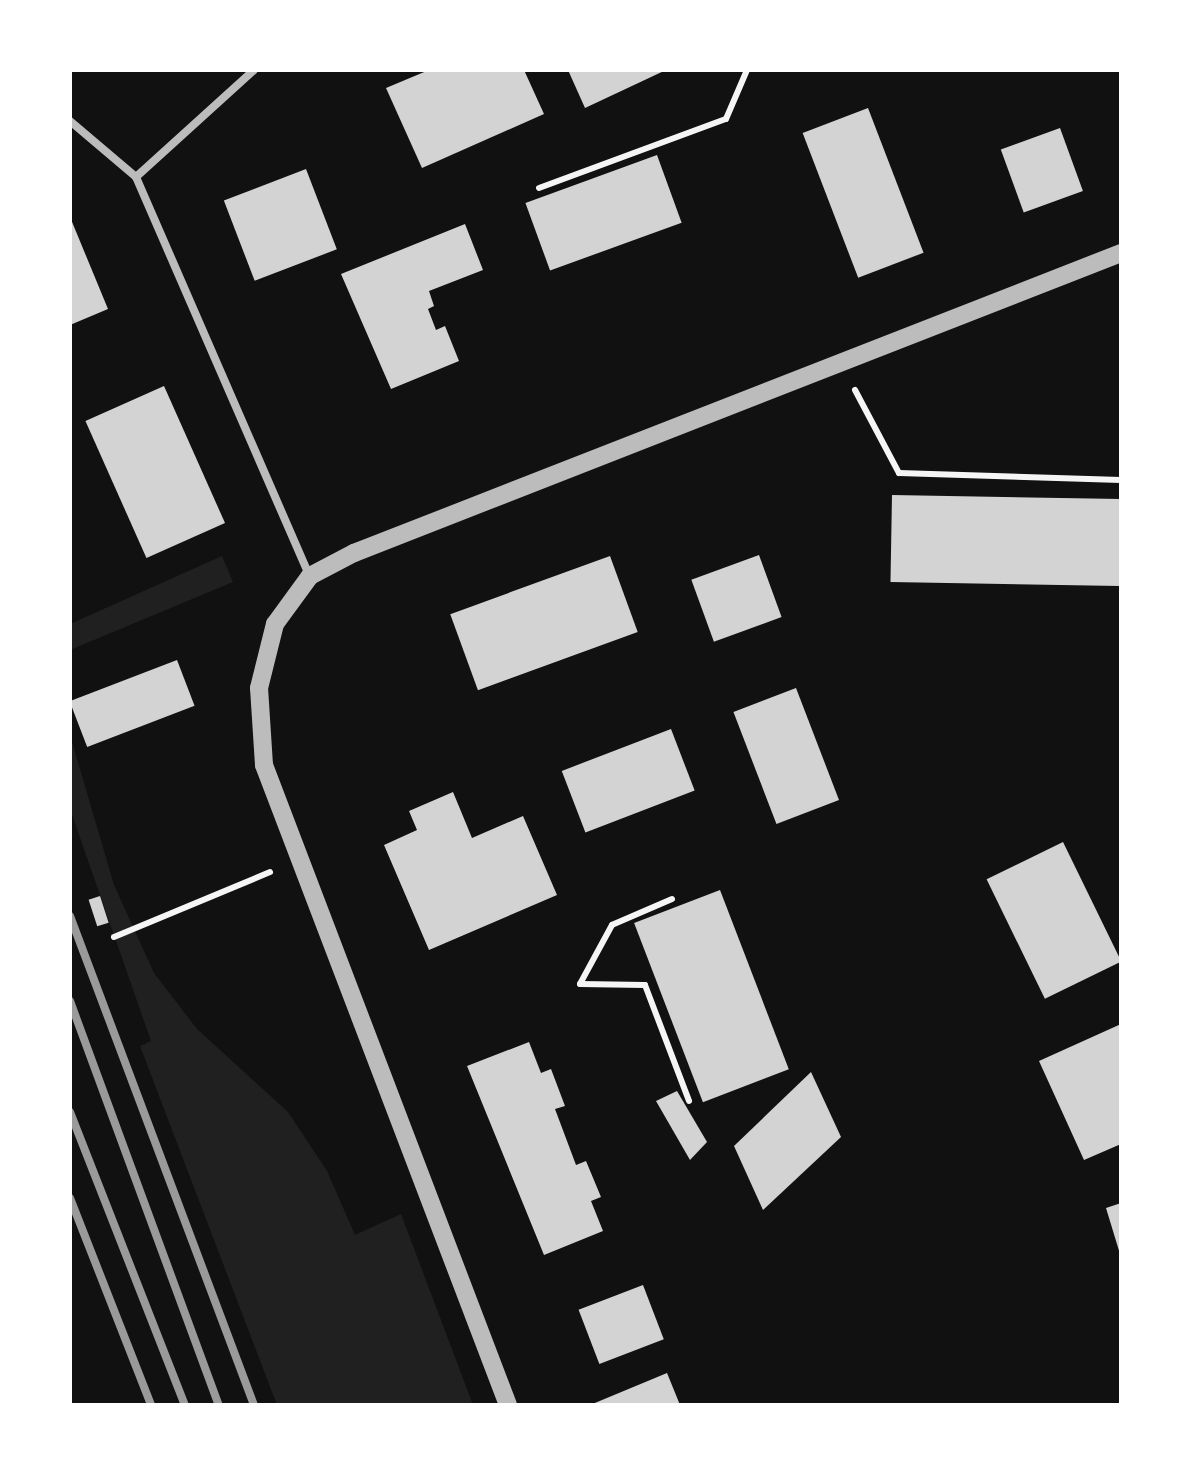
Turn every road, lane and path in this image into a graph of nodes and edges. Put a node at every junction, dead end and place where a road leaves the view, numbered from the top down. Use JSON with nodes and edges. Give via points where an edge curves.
{"nodes":[{"id":1,"x":254,"y":70,"type":"edge"},
{"id":2,"x":747,"y":70,"type":"edge"},
{"id":3,"x":70,"y":120,"type":"edge"},
{"id":4,"x":136,"y":177,"type":"junction"},
{"id":5,"x":539,"y":188,"type":"dead end"},
{"id":6,"x":1121,"y":253,"type":"edge"},
{"id":7,"x":840,"y":362,"type":"junction"},
{"id":8,"x":1121,"y":480,"type":"edge"},
{"id":9,"x":310,"y":576,"type":"junction"},
{"id":10,"x":300,"y":860,"type":"junction"},
{"id":11,"x":672,"y":899,"type":"dead end"},
{"id":12,"x":114,"y":937,"type":"dead end"},
{"id":13,"x":689,"y":1100,"type":"dead end"},
{"id":14,"x":508,"y":1405,"type":"edge"}],
"edges":[{"from":1,"to":4,"type":"lane"},
{"from":2,"to":5,"type":"path","via":[[726,119]]},
{"from":3,"to":4,"type":"lane"},
{"from":4,"to":9,"type":"lane"},
{"from":6,"to":7,"type":"street"},
{"from":7,"to":8,"type":"path","via":[[899,474]]},
{"from":7,"to":9,"type":"street","via":[[407,531]]},
{"from":9,"to":10,"type":"street","via":[[275,624],[258,714],[264,764]]},
{"from":10,"to":12,"type":"path"},
{"from":10,"to":14,"type":"street"},
{"from":11,"to":13,"type":"path","via":[[612,924],[580,984],[645,985]]}]}
